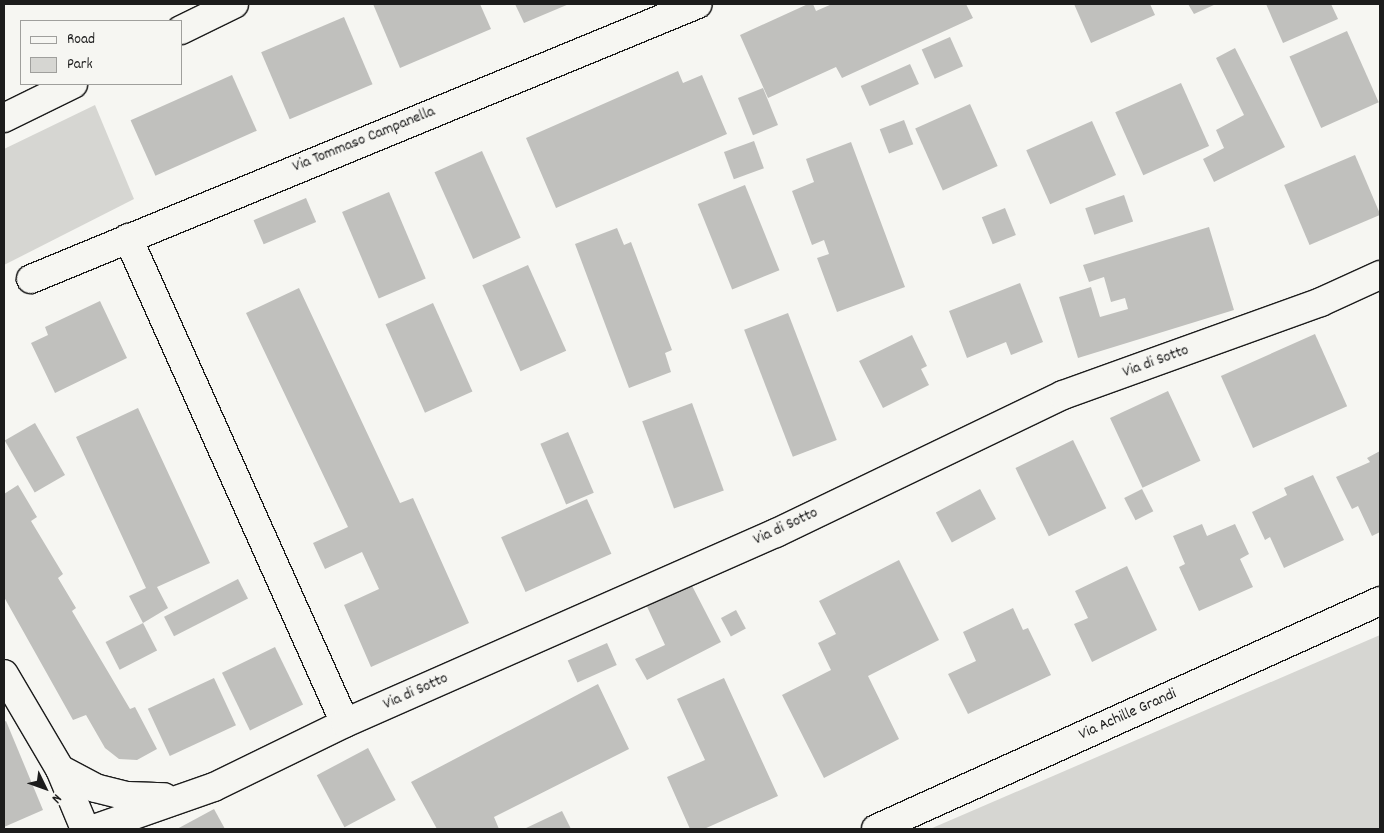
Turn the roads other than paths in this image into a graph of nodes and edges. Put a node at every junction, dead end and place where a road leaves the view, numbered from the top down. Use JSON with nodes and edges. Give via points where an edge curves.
{"nodes":[{"id":1,"x":234,"y":4,"type":"edge"},
{"id":2,"x":698,"y":4,"type":"edge"},
{"id":3,"x":182,"y":30,"type":"edge"},
{"id":4,"x":71,"y":85,"type":"edge"},
{"id":5,"x":4,"y":118,"type":"edge"},
{"id":6,"x":128,"y":238,"type":"junction"},
{"id":7,"x":1380,"y":275,"type":"edge"},
{"id":8,"x":31,"y":279,"type":"dead end"},
{"id":9,"x":1380,"y":601,"type":"edge"},
{"id":10,"x":4,"y":674,"type":"edge"},
{"id":11,"x":345,"y":723,"type":"junction"},
{"id":12,"x":60,"y":769,"type":"junction"},
{"id":13,"x":198,"y":793,"type":"junction"},
{"id":14,"x":85,"y":829,"type":"edge"},
{"id":15,"x":94,"y":829,"type":"edge"},
{"id":16,"x":876,"y":829,"type":"edge"}],
"edges":[{"from":1,"to":3,"type":"street"},
{"from":2,"to":6,"type":"street","name":"Via Tommaso Campanella"},
{"from":4,"to":5,"type":"street"},
{"from":6,"to":8,"type":"street","name":"Via Tommaso Campanella"},
{"from":6,"to":11,"type":"street"},
{"from":7,"to":11,"type":"street","name":"Via di Sotto","via":[[1321,302],[1063,395],[776,532]]},
{"from":9,"to":16,"type":"street","name":"Via Achille Grandi"},
{"from":10,"to":12,"type":"street"},
{"from":11,"to":13,"type":"street","name":"Via di Sotto"},
{"from":12,"to":13,"type":"street","name":"Via di Sotto","via":[[95,788],[127,796],[149,799]]},
{"from":12,"to":14,"type":"street"},
{"from":13,"to":15,"type":"street","name":"Via di Sotto"}]}
